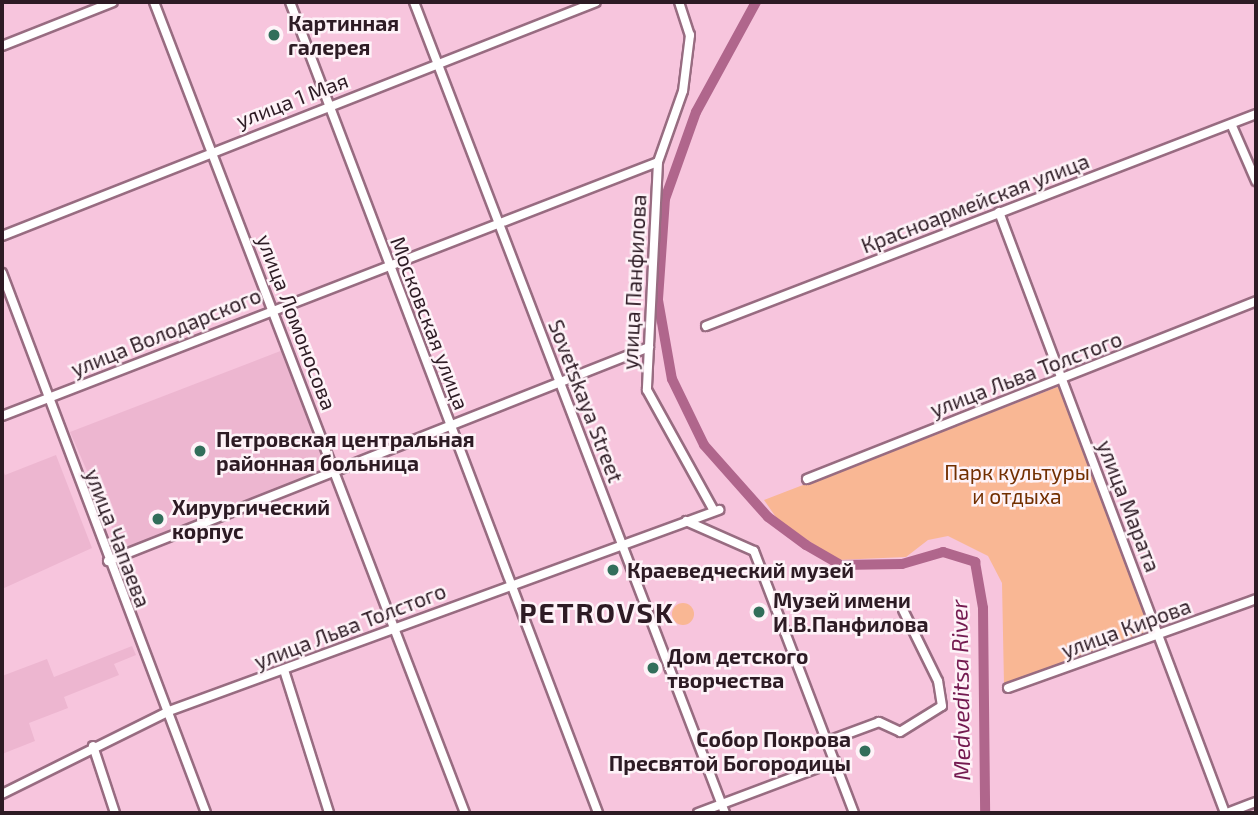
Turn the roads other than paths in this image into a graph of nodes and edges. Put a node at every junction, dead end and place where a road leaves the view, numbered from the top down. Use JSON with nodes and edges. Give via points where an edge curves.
{"nodes":[{"id":1,"x":113,"y":2,"type":"edge"},
{"id":2,"x":154,"y":2,"type":"edge"},
{"id":3,"x":290,"y":2,"type":"edge"},
{"id":4,"x":414,"y":2,"type":"edge"},
{"id":5,"x":596,"y":2,"type":"edge"},
{"id":6,"x":679,"y":2,"type":"edge"},
{"id":7,"x":2,"y":46,"type":"edge"},
{"id":8,"x":438,"y":63,"type":"junction"},
{"id":9,"x":328,"y":104,"type":"junction"},
{"id":10,"x":1256,"y":114,"type":"edge"},
{"id":11,"x":1232,"y":126,"type":"junction"},
{"id":12,"x":212,"y":151,"type":"junction"},
{"id":13,"x":658,"y":162,"type":"junction"},
{"id":14,"x":1256,"y":181,"type":"edge"},
{"id":15,"x":999,"y":212,"type":"junction"},
{"id":16,"x":499,"y":222,"type":"junction"},
{"id":17,"x":2,"y":236,"type":"edge"},
{"id":18,"x":388,"y":264,"type":"junction"},
{"id":19,"x":2,"y":273,"type":"edge"},
{"id":20,"x":1256,"y":300,"type":"edge"},
{"id":21,"x":274,"y":308,"type":"junction"},
{"id":22,"x":706,"y":326,"type":"dead end"},
{"id":23,"x":649,"y":347,"type":"junction"},
{"id":24,"x":1063,"y":379,"type":"junction"},
{"id":25,"x":561,"y":383,"type":"junction"},
{"id":26,"x":47,"y":398,"type":"junction"},
{"id":27,"x":2,"y":416,"type":"edge"},
{"id":28,"x":449,"y":424,"type":"junction"},
{"id":29,"x":334,"y":471,"type":"junction"},
{"id":30,"x":807,"y":479,"type":"dead end"},
{"id":31,"x":717,"y":510,"type":"joint"},
{"id":32,"x":686,"y":521,"type":"junction"},
{"id":33,"x":623,"y":542,"type":"junction"},
{"id":34,"x":108,"y":561,"type":"junction"},
{"id":35,"x":511,"y":585,"type":"junction"},
{"id":36,"x":1256,"y":599,"type":"edge"},
{"id":37,"x":903,"y":610,"type":"dead end"},
{"id":38,"x":394,"y":628,"type":"junction"},
{"id":39,"x":1160,"y":636,"type":"junction"},
{"id":40,"x":285,"y":670,"type":"junction"},
{"id":41,"x":1008,"y":688,"type":"dead end"},
{"id":42,"x":169,"y":711,"type":"junction"},
{"id":43,"x":828,"y":741,"type":"junction"},
{"id":44,"x":93,"y":746,"type":"junction"},
{"id":45,"x":836,"y":761,"type":"junction"},
{"id":46,"x":2,"y":794,"type":"edge"},
{"id":47,"x":1256,"y":802,"type":"edge"},
{"id":48,"x":722,"y":804,"type":"junction"},
{"id":49,"x":115,"y":813,"type":"edge"},
{"id":50,"x":206,"y":813,"type":"edge"},
{"id":51,"x":329,"y":813,"type":"edge"},
{"id":52,"x":465,"y":813,"type":"edge"},
{"id":53,"x":598,"y":813,"type":"edge"},
{"id":54,"x":698,"y":813,"type":"edge"},
{"id":55,"x":726,"y":813,"type":"edge"},
{"id":56,"x":854,"y":813,"type":"edge"},
{"id":57,"x":1226,"y":813,"type":"edge"}],
"edges":[{"from":1,"to":7,"type":"street"},
{"from":2,"to":12,"type":"street","name":"улица Ломоносова"},
{"from":3,"to":9,"type":"street","name":"Московская улица"},
{"from":4,"to":8,"type":"street","name":"Sovetskaya Street"},
{"from":5,"to":8,"type":"street","name":"улица 1 Мая"},
{"from":6,"to":13,"type":"street","name":"улица Панфилова","via":[[690,35],[684,80]]},
{"from":8,"to":9,"type":"street","name":"улица 1 Мая"},
{"from":8,"to":16,"type":"street","name":"Sovetskaya Street"},
{"from":9,"to":12,"type":"street","name":"улица 1 Мая"},
{"from":9,"to":18,"type":"street","name":"Московская улица"},
{"from":10,"to":11,"type":"street","name":"Красноармейская улица"},
{"from":11,"to":14,"type":"street"},
{"from":11,"to":15,"type":"street","name":"Красноармейская улица"},
{"from":12,"to":17,"type":"street","name":"улица 1 Мая"},
{"from":12,"to":21,"type":"street","name":"улица Ломоносова"},
{"from":13,"to":16,"type":"street","name":"улица Володарского"},
{"from":13,"to":23,"type":"street","name":"улица Панфилова"},
{"from":15,"to":22,"type":"street","name":"Красноармейская улица"},
{"from":15,"to":24,"type":"street","name":"улица Марата"},
{"from":16,"to":18,"type":"street","name":"улица Володарского"},
{"from":16,"to":25,"type":"street","name":"Sovetskaya Street"},
{"from":18,"to":21,"type":"street","name":"улица Володарского"},
{"from":18,"to":28,"type":"street","name":"Московская улица"},
{"from":19,"to":26,"type":"street","name":"улица Чапаева"},
{"from":20,"to":24,"type":"street","name":"улица Льва Толстого"},
{"from":21,"to":26,"type":"street","name":"улица Володарского"},
{"from":21,"to":29,"type":"street","name":"улица Ломоносова"},
{"from":23,"to":25,"type":"street"},
{"from":23,"to":31,"type":"street","name":"улица Панфилова","via":[[647,390]]},
{"from":24,"to":30,"type":"street","name":"улица Льва Толстого"},
{"from":24,"to":39,"type":"street","name":"улица Марата"},
{"from":25,"to":28,"type":"street"},
{"from":25,"to":33,"type":"street","name":"Sovetskaya Street"},
{"from":26,"to":27,"type":"street","name":"улица Володарского"},
{"from":26,"to":34,"type":"street","name":"улица Чапаева"},
{"from":28,"to":29,"type":"street"},
{"from":28,"to":35,"type":"street","name":"Московская улица"},
{"from":29,"to":34,"type":"street"},
{"from":29,"to":38,"type":"street","name":"улица Ломоносова"},
{"from":31,"to":32,"type":"street","name":"улица Льва Толстого"},
{"from":32,"to":33,"type":"street","name":"улица Льва Толстого"},
{"from":32,"to":43,"type":"street","via":[[754,551]]},
{"from":33,"to":35,"type":"street","name":"улица Льва Толстого"},
{"from":33,"to":48,"type":"street","name":"Sovetskaya Street"},
{"from":34,"to":42,"type":"street","name":"улица Чапаева"},
{"from":35,"to":38,"type":"street","name":"улица Льва Толстого"},
{"from":35,"to":53,"type":"street","name":"Московская улица"},
{"from":36,"to":39,"type":"street","name":"улица Кирова"},
{"from":37,"to":43,"type":"street","via":[[937,681],[942,706],[935,716],[900,732],[879,722]]},
{"from":38,"to":40,"type":"street","name":"улица Льва Толстого"},
{"from":38,"to":52,"type":"street","name":"улица Ломоносова"},
{"from":39,"to":41,"type":"street","name":"улица Кирова"},
{"from":39,"to":57,"type":"street","name":"улица Марата"},
{"from":40,"to":42,"type":"street","name":"улица Льва Толстого"},
{"from":40,"to":51,"type":"street"},
{"from":42,"to":44,"type":"street","name":"улица Льва Толстого"},
{"from":42,"to":50,"type":"street","name":"улица Чапаева"},
{"from":43,"to":45,"type":"street"},
{"from":44,"to":46,"type":"street","name":"улица Льва Толстого"},
{"from":44,"to":49,"type":"street"},
{"from":45,"to":48,"type":"street"},
{"from":45,"to":56,"type":"street"},
{"from":47,"to":57,"type":"street"},
{"from":48,"to":54,"type":"street"},
{"from":48,"to":55,"type":"street","name":"Sovetskaya Street"}]}
